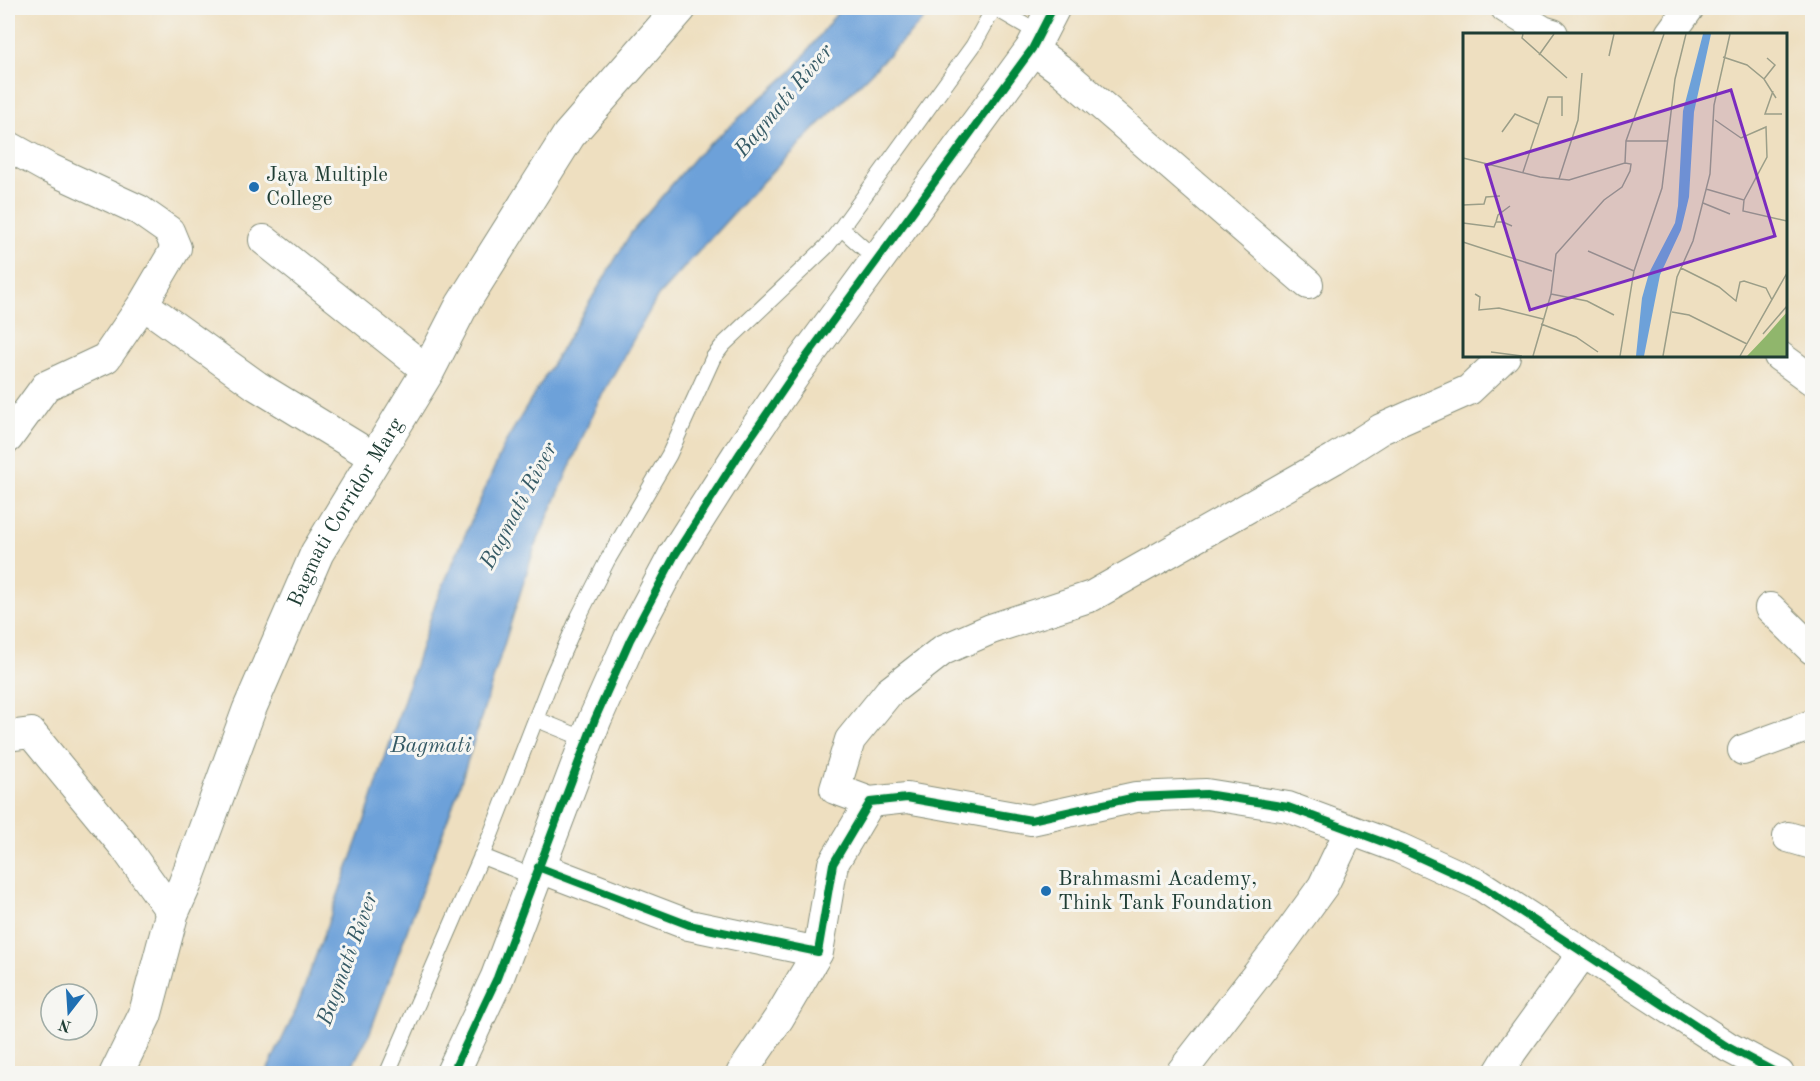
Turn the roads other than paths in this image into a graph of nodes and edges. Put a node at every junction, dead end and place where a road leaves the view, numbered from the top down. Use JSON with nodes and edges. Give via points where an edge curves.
{"nodes":[{"id":1,"x":680,"y":8,"type":"edge"},
{"id":2,"x":994,"y":8,"type":"edge"},
{"id":3,"x":1506,"y":8,"type":"edge"},
{"id":4,"x":1689,"y":8,"type":"edge"},
{"id":5,"x":1042,"y":30,"type":"edge"},
{"id":6,"x":1550,"y":33,"type":"edge"},
{"id":7,"x":1671,"y":33,"type":"edge"},
{"id":8,"x":8,"y":146,"type":"edge"},
{"id":9,"x":841,"y":228,"type":"junction"},
{"id":10,"x":264,"y":240,"type":"dead end"},
{"id":11,"x":878,"y":261,"type":"junction"},
{"id":12,"x":1308,"y":284,"type":"dead end"},
{"id":13,"x":143,"y":304,"type":"junction"},
{"id":14,"x":1504,"y":357,"type":"edge"},
{"id":15,"x":1780,"y":357,"type":"edge"},
{"id":16,"x":428,"y":371,"type":"junction"},
{"id":17,"x":1812,"y":380,"type":"edge"},
{"id":18,"x":8,"y":438,"type":"edge"},
{"id":19,"x":375,"y":458,"type":"junction"},
{"id":20,"x":1770,"y":608,"type":"dead end"},
{"id":21,"x":1812,"y":649,"type":"edge"},
{"id":22,"x":536,"y":719,"type":"junction"},
{"id":23,"x":1812,"y":725,"type":"edge"},
{"id":24,"x":8,"y":736,"type":"edge"},
{"id":25,"x":587,"y":740,"type":"junction"},
{"id":26,"x":1743,"y":750,"type":"dead end"},
{"id":27,"x":870,"y":802,"type":"junction"},
{"id":28,"x":1350,"y":830,"type":"junction"},
{"id":29,"x":481,"y":856,"type":"junction"},
{"id":30,"x":536,"y":872,"type":"junction"},
{"id":31,"x":172,"y":913,"type":"junction"},
{"id":32,"x":818,"y":952,"type":"junction"},
{"id":33,"x":1583,"y":953,"type":"junction"},
{"id":34,"x":116,"y":1074,"type":"edge"},
{"id":35,"x":387,"y":1074,"type":"edge"},
{"id":36,"x":452,"y":1074,"type":"edge"},
{"id":37,"x":741,"y":1074,"type":"edge"},
{"id":38,"x":1180,"y":1074,"type":"edge"},
{"id":39,"x":1498,"y":1074,"type":"edge"},
{"id":40,"x":1779,"y":1074,"type":"edge"}],
"edges":[{"from":1,"to":16,"type":"street","name":"Bagmati Corridor Marg","via":[[568,135],[462,305]]},
{"from":2,"to":5,"type":"lane"},
{"from":2,"to":9,"type":"lane","via":[[973,46]]},
{"from":3,"to":6,"type":"street"},
{"from":4,"to":7,"type":"street"},
{"from":5,"to":11,"type":"street"},
{"from":5,"to":12,"type":"street","via":[[1062,71]]},
{"from":8,"to":13,"type":"street","via":[[140,210],[169,231],[176,248]]},
{"from":9,"to":11,"type":"lane"},
{"from":9,"to":22,"type":"lane","via":[[713,358],[669,455],[579,616]]},
{"from":10,"to":16,"type":"street"},
{"from":11,"to":25,"type":"street","via":[[796,371],[675,555],[630,640]]},
{"from":13,"to":18,"type":"street","via":[[106,358],[46,386]]},
{"from":13,"to":19,"type":"street","via":[[257,386]]},
{"from":14,"to":27,"type":"street","via":[[1469,390],[1381,429],[1092,596],[991,629],[943,650],[889,692],[850,741],[835,789]]},
{"from":15,"to":17,"type":"street"},
{"from":16,"to":19,"type":"street","name":"Bagmati Corridor Marg"},
{"from":19,"to":31,"type":"street","name":"Bagmati Corridor Marg","via":[[317,553],[249,710]]},
{"from":20,"to":21,"type":"street"},
{"from":22,"to":25,"type":"lane"},
{"from":22,"to":29,"type":"lane"},
{"from":23,"to":26,"type":"street"},
{"from":24,"to":31,"type":"street","via":[[31,733],[124,846]]},
{"from":25,"to":30,"type":"street"},
{"from":27,"to":28,"type":"street","via":[[907,798],[1031,820],[1136,797],[1206,794],[1287,807]]},
{"from":27,"to":32,"type":"street","via":[[833,864]]},
{"from":28,"to":33,"type":"street","via":[[1480,885]]},
{"from":28,"to":38,"type":"street","via":[[1323,886]]},
{"from":29,"to":30,"type":"lane"},
{"from":29,"to":35,"type":"lane"},
{"from":30,"to":32,"type":"street","via":[[689,925]]},
{"from":30,"to":36,"type":"street","via":[[496,978]]},
{"from":31,"to":34,"type":"street","name":"Bagmati Corridor Marg","via":[[146,1015]]},
{"from":32,"to":37,"type":"street"},
{"from":33,"to":39,"type":"street"},
{"from":33,"to":40,"type":"street","via":[[1728,1047]]}]}
